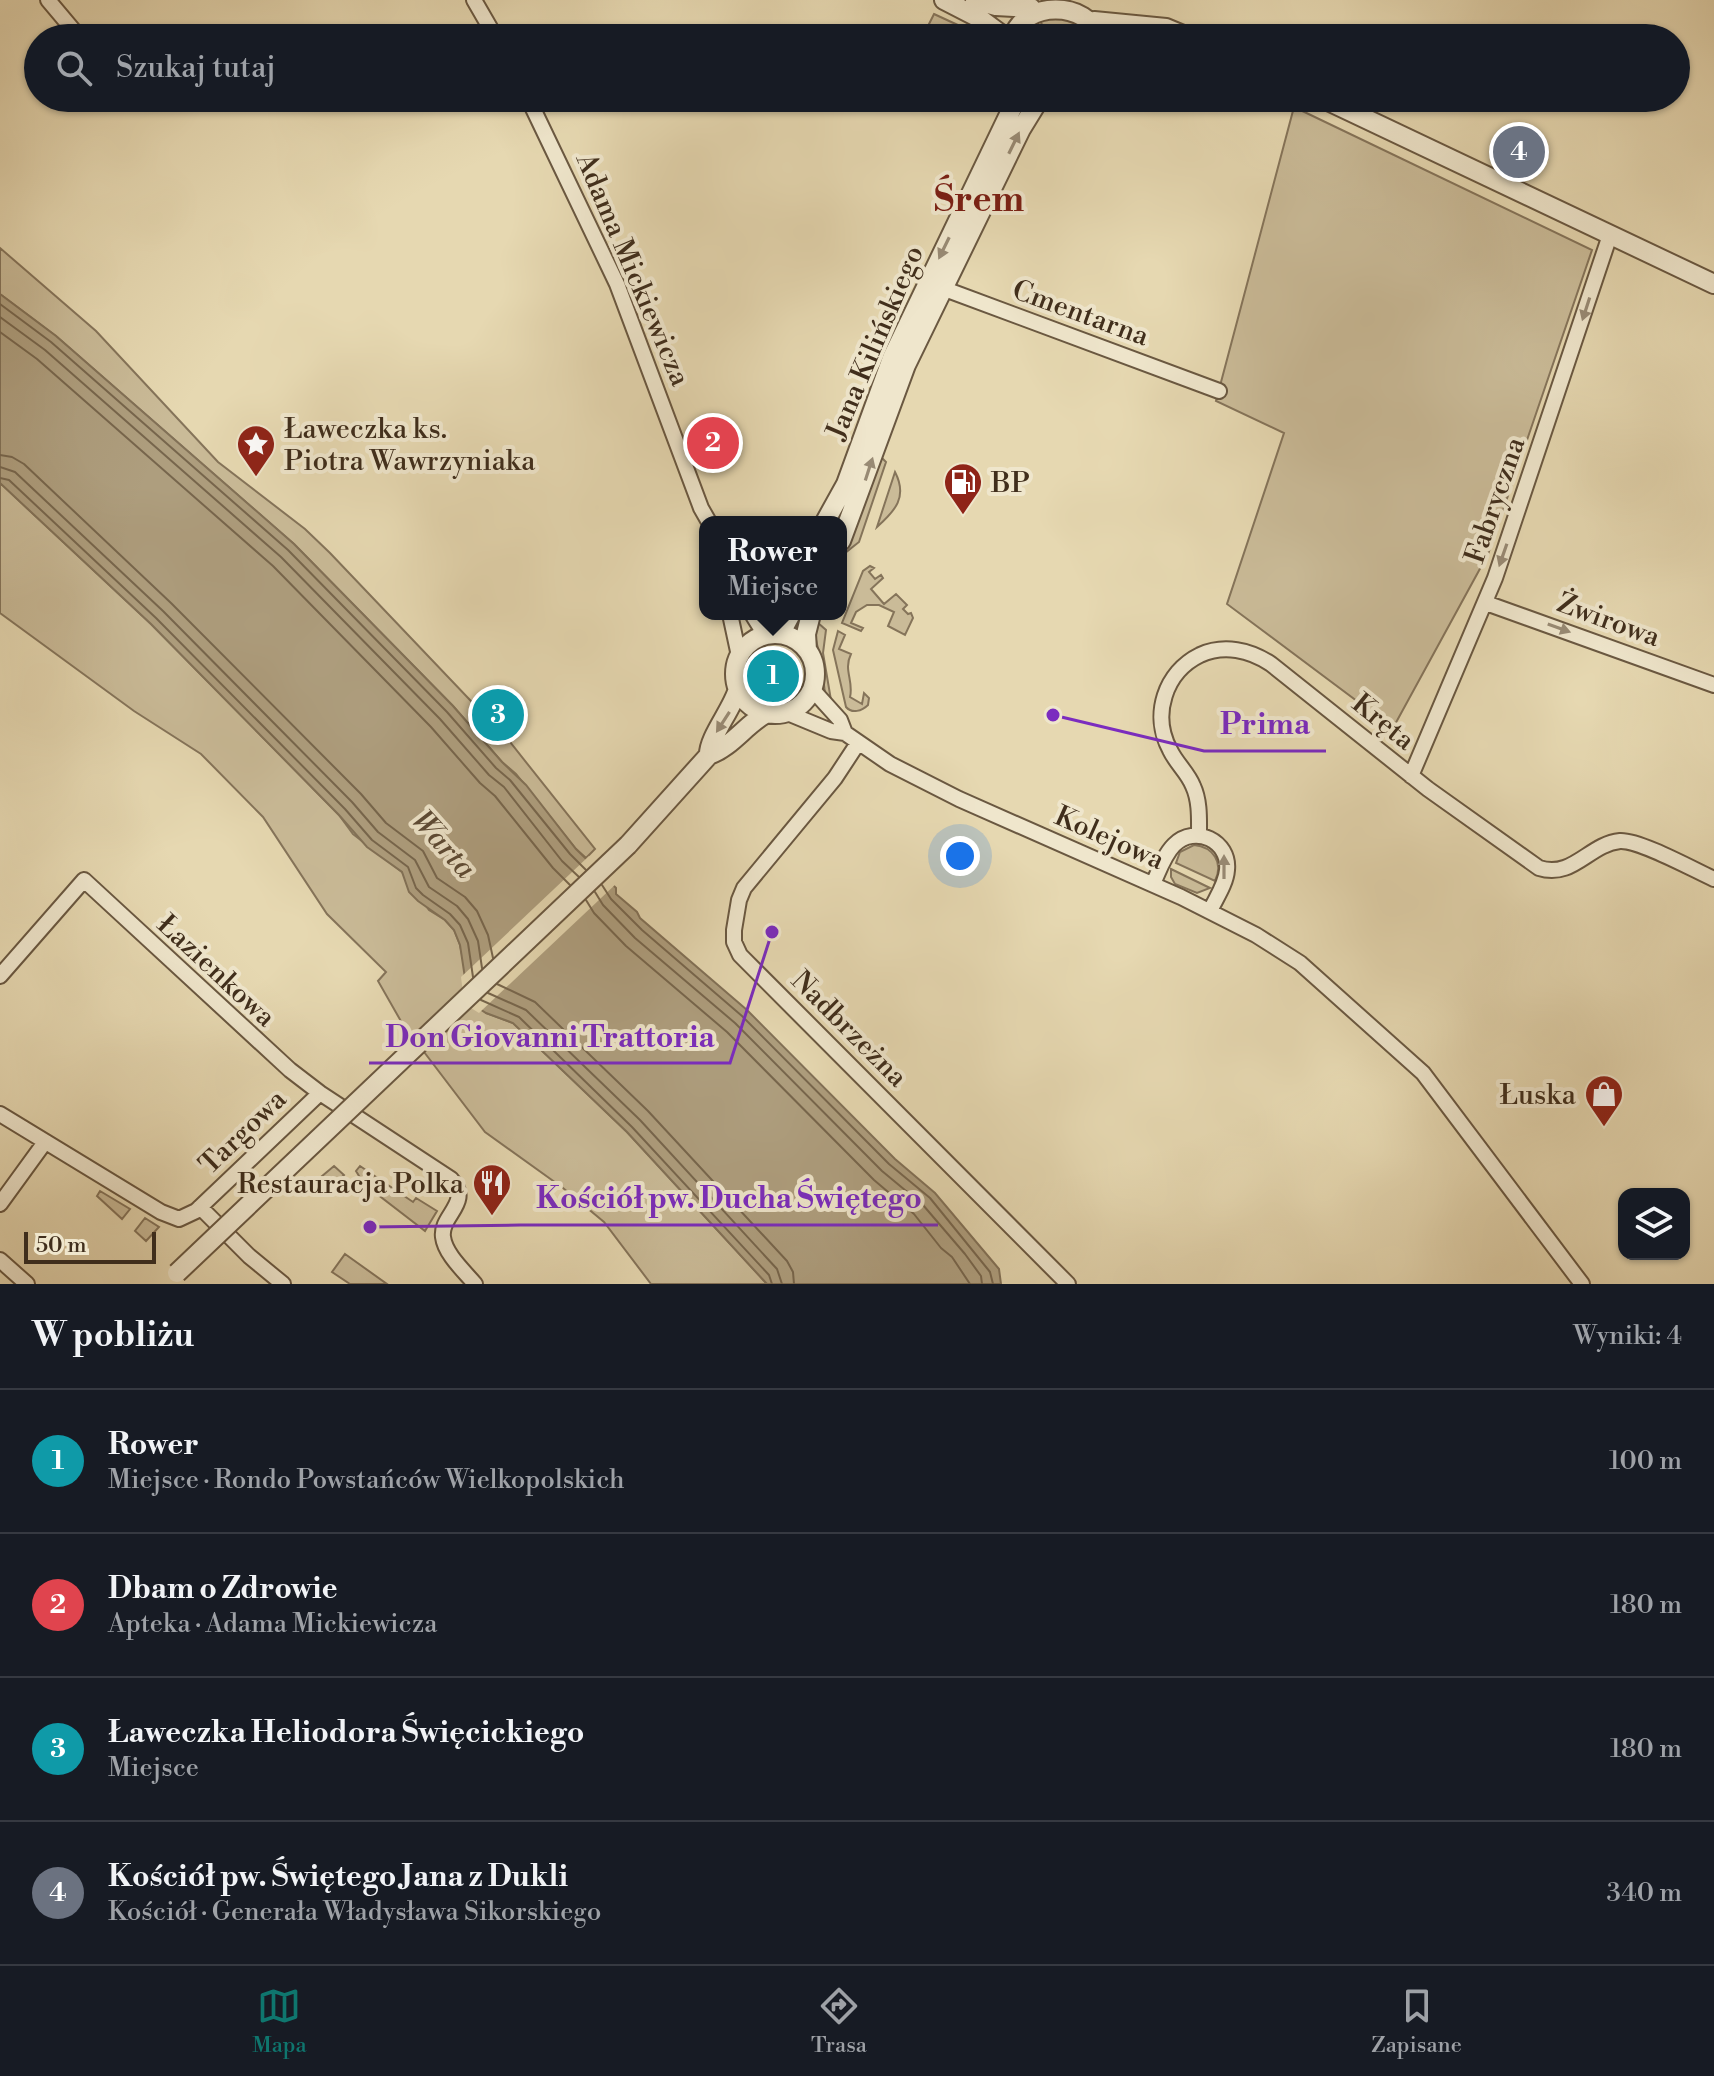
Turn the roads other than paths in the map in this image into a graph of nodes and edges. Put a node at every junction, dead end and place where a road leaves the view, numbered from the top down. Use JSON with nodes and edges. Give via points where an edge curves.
{"nodes":[{"id":1,"x":48,"y":0,"type":"edge"},
{"id":2,"x":474,"y":0,"type":"edge"},
{"id":3,"x":944,"y":0,"type":"edge"},
{"id":4,"x":975,"y":0,"type":"edge"},
{"id":5,"x":1054,"y":0,"type":"edge"},
{"id":6,"x":1031,"y":8,"type":"junction"},
{"id":7,"x":1093,"y":18,"type":"edge"},
{"id":8,"x":68,"y":24,"type":"edge"},
{"id":9,"x":488,"y":24,"type":"edge"},
{"id":10,"x":987,"y":24,"type":"edge"},
{"id":11,"x":1019,"y":24,"type":"edge"},
{"id":12,"x":1137,"y":24,"type":"edge"},
{"id":13,"x":535,"y":112,"type":"edge"},
{"id":14,"x":1011,"y":112,"type":"edge"},
{"id":15,"x":1031,"y":112,"type":"edge"},
{"id":16,"x":1351,"y":112,"type":"edge"},
{"id":17,"x":1610,"y":235,"type":"junction"},
{"id":18,"x":936,"y":282,"type":"junction"},
{"id":19,"x":1714,"y":284,"type":"edge"},
{"id":20,"x":1219,"y":391,"type":"dead end"},
{"id":21,"x":701,"y":508,"type":"junction"},
{"id":22,"x":702,"y":516,"type":"edge"},
{"id":23,"x":706,"y":516,"type":"edge"},
{"id":24,"x":828,"y":516,"type":"edge"},
{"id":25,"x":847,"y":525,"type":"edge"},
{"id":26,"x":1486,"y":603,"type":"junction"},
{"id":27,"x":731,"y":620,"type":"edge"},
{"id":28,"x":757,"y":620,"type":"edge"},
{"id":29,"x":785,"y":620,"type":"edge"},
{"id":30,"x":810,"y":620,"type":"edge"},
{"id":31,"x":770,"y":635,"type":"junction"},
{"id":32,"x":807,"y":650,"type":"junction"},
{"id":33,"x":739,"y":656,"type":"junction"},
{"id":34,"x":1714,"y":685,"type":"edge"},
{"id":35,"x":738,"y":689,"type":"junction"},
{"id":36,"x":812,"y":689,"type":"junction"},
{"id":37,"x":776,"y":712,"type":"junction"},
{"id":38,"x":845,"y":733,"type":"junction"},
{"id":39,"x":858,"y":743,"type":"junction"},
{"id":40,"x":709,"y":755,"type":"junction"},
{"id":41,"x":1411,"y":776,"type":"junction"},
{"id":42,"x":1199,"y":835,"type":"junction"},
{"id":43,"x":1714,"y":879,"type":"edge"},
{"id":44,"x":1153,"y":884,"type":"junction"},
{"id":45,"x":1210,"y":911,"type":"junction"},
{"id":46,"x":0,"y":976,"type":"edge"},
{"id":47,"x":320,"y":1093,"type":"junction"},
{"id":48,"x":0,"y":1114,"type":"edge"},
{"id":49,"x":50,"y":1145,"type":"junction"},
{"id":50,"x":0,"y":1204,"type":"edge"},
{"id":51,"x":200,"y":1207,"type":"junction"},
{"id":52,"x":0,"y":1260,"type":"edge"},
{"id":53,"x":171,"y":1279,"type":"edge"},
{"id":54,"x":27,"y":1284,"type":"edge"},
{"id":55,"x":283,"y":1284,"type":"edge"},
{"id":56,"x":475,"y":1284,"type":"edge"},
{"id":57,"x":1068,"y":1284,"type":"edge"},
{"id":58,"x":1582,"y":1284,"type":"edge"}],
"edges":[{"from":1,"to":8,"type":"street"},
{"from":2,"to":9,"type":"street"},
{"from":3,"to":10,"type":"street"},
{"from":4,"to":6,"type":"street"},
{"from":5,"to":6,"type":"street"},
{"from":5,"to":7,"type":"street","via":[[1073,4]]},
{"from":6,"to":11,"type":"street"},
{"from":7,"to":12,"type":"street"},
{"from":13,"to":21,"type":"street","name":"Adama Mickiewicza","via":[[617,284]]},
{"from":14,"to":18,"type":"street","name":"Jana Kilińskiego","one_way":true},
{"from":18,"to":15,"type":"street","name":"Jana Kilińskiego","one_way":true},
{"from":16,"to":17,"type":"street"},
{"from":17,"to":19,"type":"street"},
{"from":17,"to":26,"type":"street","name":"Fabryczna","one_way":true},
{"from":18,"to":20,"type":"street","name":"Cmentarna"},
{"from":18,"to":24,"type":"street","name":"Jana Kilińskiego","via":[[892,358],[846,484]]},
{"from":25,"to":18,"type":"street","name":"Jana Kilińskiego","one_way":true},
{"from":21,"to":22,"type":"street","name":"Adama Mickiewicza"},
{"from":21,"to":23,"type":"street","name":"Adama Mickiewicza"},
{"from":26,"to":34,"type":"street","name":"Żwirowa","one_way":true},
{"from":26,"to":41,"type":"street","name":"Fabryczna"},
{"from":27,"to":33,"type":"street"},
{"from":28,"to":31,"type":"street"},
{"from":29,"to":31,"type":"street"},
{"from":30,"to":32,"type":"street"},
{"from":31,"to":32,"type":"street","via":[[788,636]]},
{"from":31,"to":33,"type":"street","via":[[745,647]]},
{"from":32,"to":36,"type":"street","via":[[815,676]]},
{"from":33,"to":35,"type":"street"},
{"from":35,"to":37,"type":"street","via":[[755,708]]},
{"from":35,"to":40,"type":"street","one_way":true,"via":[[711,740]]},
{"from":36,"to":37,"type":"street","via":[[805,699]]},
{"from":36,"to":38,"type":"street","name":"Kolejowa"},
{"from":37,"to":38,"type":"street","name":"Kolejowa"},
{"from":37,"to":40,"type":"street","via":[[749,723]]},
{"from":38,"to":39,"type":"street","name":"Kolejowa"},
{"from":39,"to":44,"type":"street","name":"Kolejowa","via":[[950,795]]},
{"from":39,"to":57,"type":"street","name":"Nadbrzeżna","via":[[744,888],[734,923],[735,947]]},
{"from":40,"to":53,"type":"street","bridge":true,"via":[[628,845]]},
{"from":41,"to":42,"type":"street","name":"Kręta","via":[[1263,658],[1240,650],[1204,653],[1175,674],[1161,716],[1166,742],[1196,794]]},
{"from":41,"to":43,"type":"street","name":"Kręta","via":[[1539,868],[1568,868],[1607,845],[1628,842]]},
{"from":42,"to":44,"type":"street","via":[[1174,845]]},
{"from":45,"to":42,"type":"street","one_way":true,"via":[[1227,863],[1219,845]]},
{"from":44,"to":45,"type":"street","name":"Kolejowa"},
{"from":45,"to":58,"type":"street","name":"Kolejowa","via":[[1288,954],[1404,1053],[1432,1082]]},
{"from":46,"to":47,"type":"street","name":"Łazienkowa","via":[[84,880],[260,1045]]},
{"from":47,"to":51,"type":"street","name":"Targowa"},
{"from":47,"to":56,"type":"street","name":"Łazienkowa","via":[[455,1184],[457,1202],[442,1234],[448,1251]]},
{"from":48,"to":49,"type":"street","name":"Targowa"},
{"from":49,"to":50,"type":"street"},
{"from":49,"to":51,"type":"street","name":"Targowa","via":[[168,1216],[184,1218]]},
{"from":51,"to":55,"type":"street","name":"Targowa"},
{"from":52,"to":54,"type":"street"}]}
